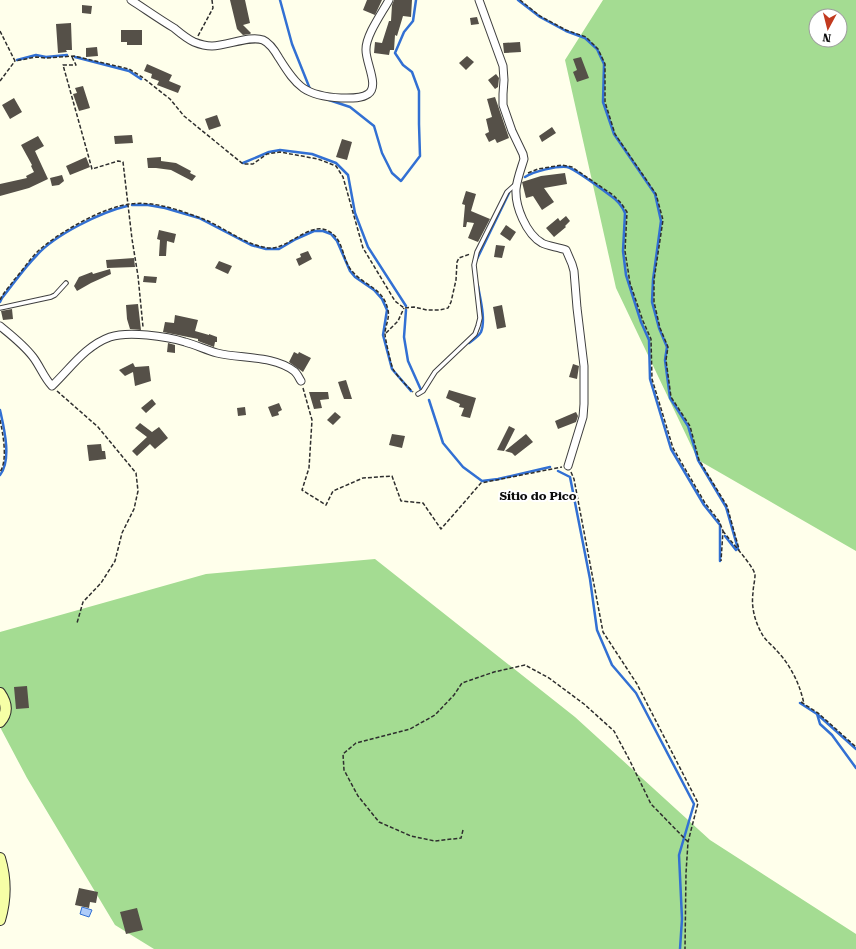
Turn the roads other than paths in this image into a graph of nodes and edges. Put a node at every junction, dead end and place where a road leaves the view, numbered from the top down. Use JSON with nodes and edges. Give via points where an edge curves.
{"nodes":[{"id":1,"x":131,"y":0,"type":"edge"},
{"id":2,"x":389,"y":0,"type":"edge"},
{"id":3,"x":479,"y":0,"type":"edge"},
{"id":4,"x":517,"y":183,"type":"junction"},
{"id":5,"x":66,"y":283,"type":"dead end"},
{"id":6,"x":0,"y":308,"type":"edge"},
{"id":7,"x":0,"y":326,"type":"edge"},
{"id":8,"x":301,"y":381,"type":"road end"},
{"id":9,"x":418,"y":394,"type":"road end"},
{"id":10,"x":568,"y":466,"type":"road end"},
{"id":11,"x":0,"y":693,"type":"edge"},
{"id":12,"x":0,"y":722,"type":"edge"},
{"id":13,"x":0,"y":858,"type":"edge"},
{"id":14,"x":0,"y":920,"type":"edge"}],
"edges":[{"from":1,"to":2,"type":"street","via":[[194,42],[211,46],[264,40],[299,86],[329,97],[348,98],[363,97],[373,88],[365,47]]},
{"from":3,"to":4,"type":"street","via":[[503,66],[503,105],[523,154]]},
{"from":4,"to":9,"type":"lane","via":[[507,192],[477,252],[474,265],[480,318],[475,334],[435,372],[424,391]]},
{"from":4,"to":10,"type":"street","via":[[516,191],[522,220],[542,243],[566,250],[574,271],[584,355],[584,404],[583,417]]},
{"from":5,"to":6,"type":"lane","via":[[51,297]]},
{"from":7,"to":8,"type":"street","via":[[33,356],[52,386],[97,343],[120,335],[143,335],[184,341],[218,353],[258,358],[294,371]]},
{"from":11,"to":12,"type":"main road","via":[[6,707]]},
{"from":13,"to":14,"type":"main road","via":[[4,901]]}]}
